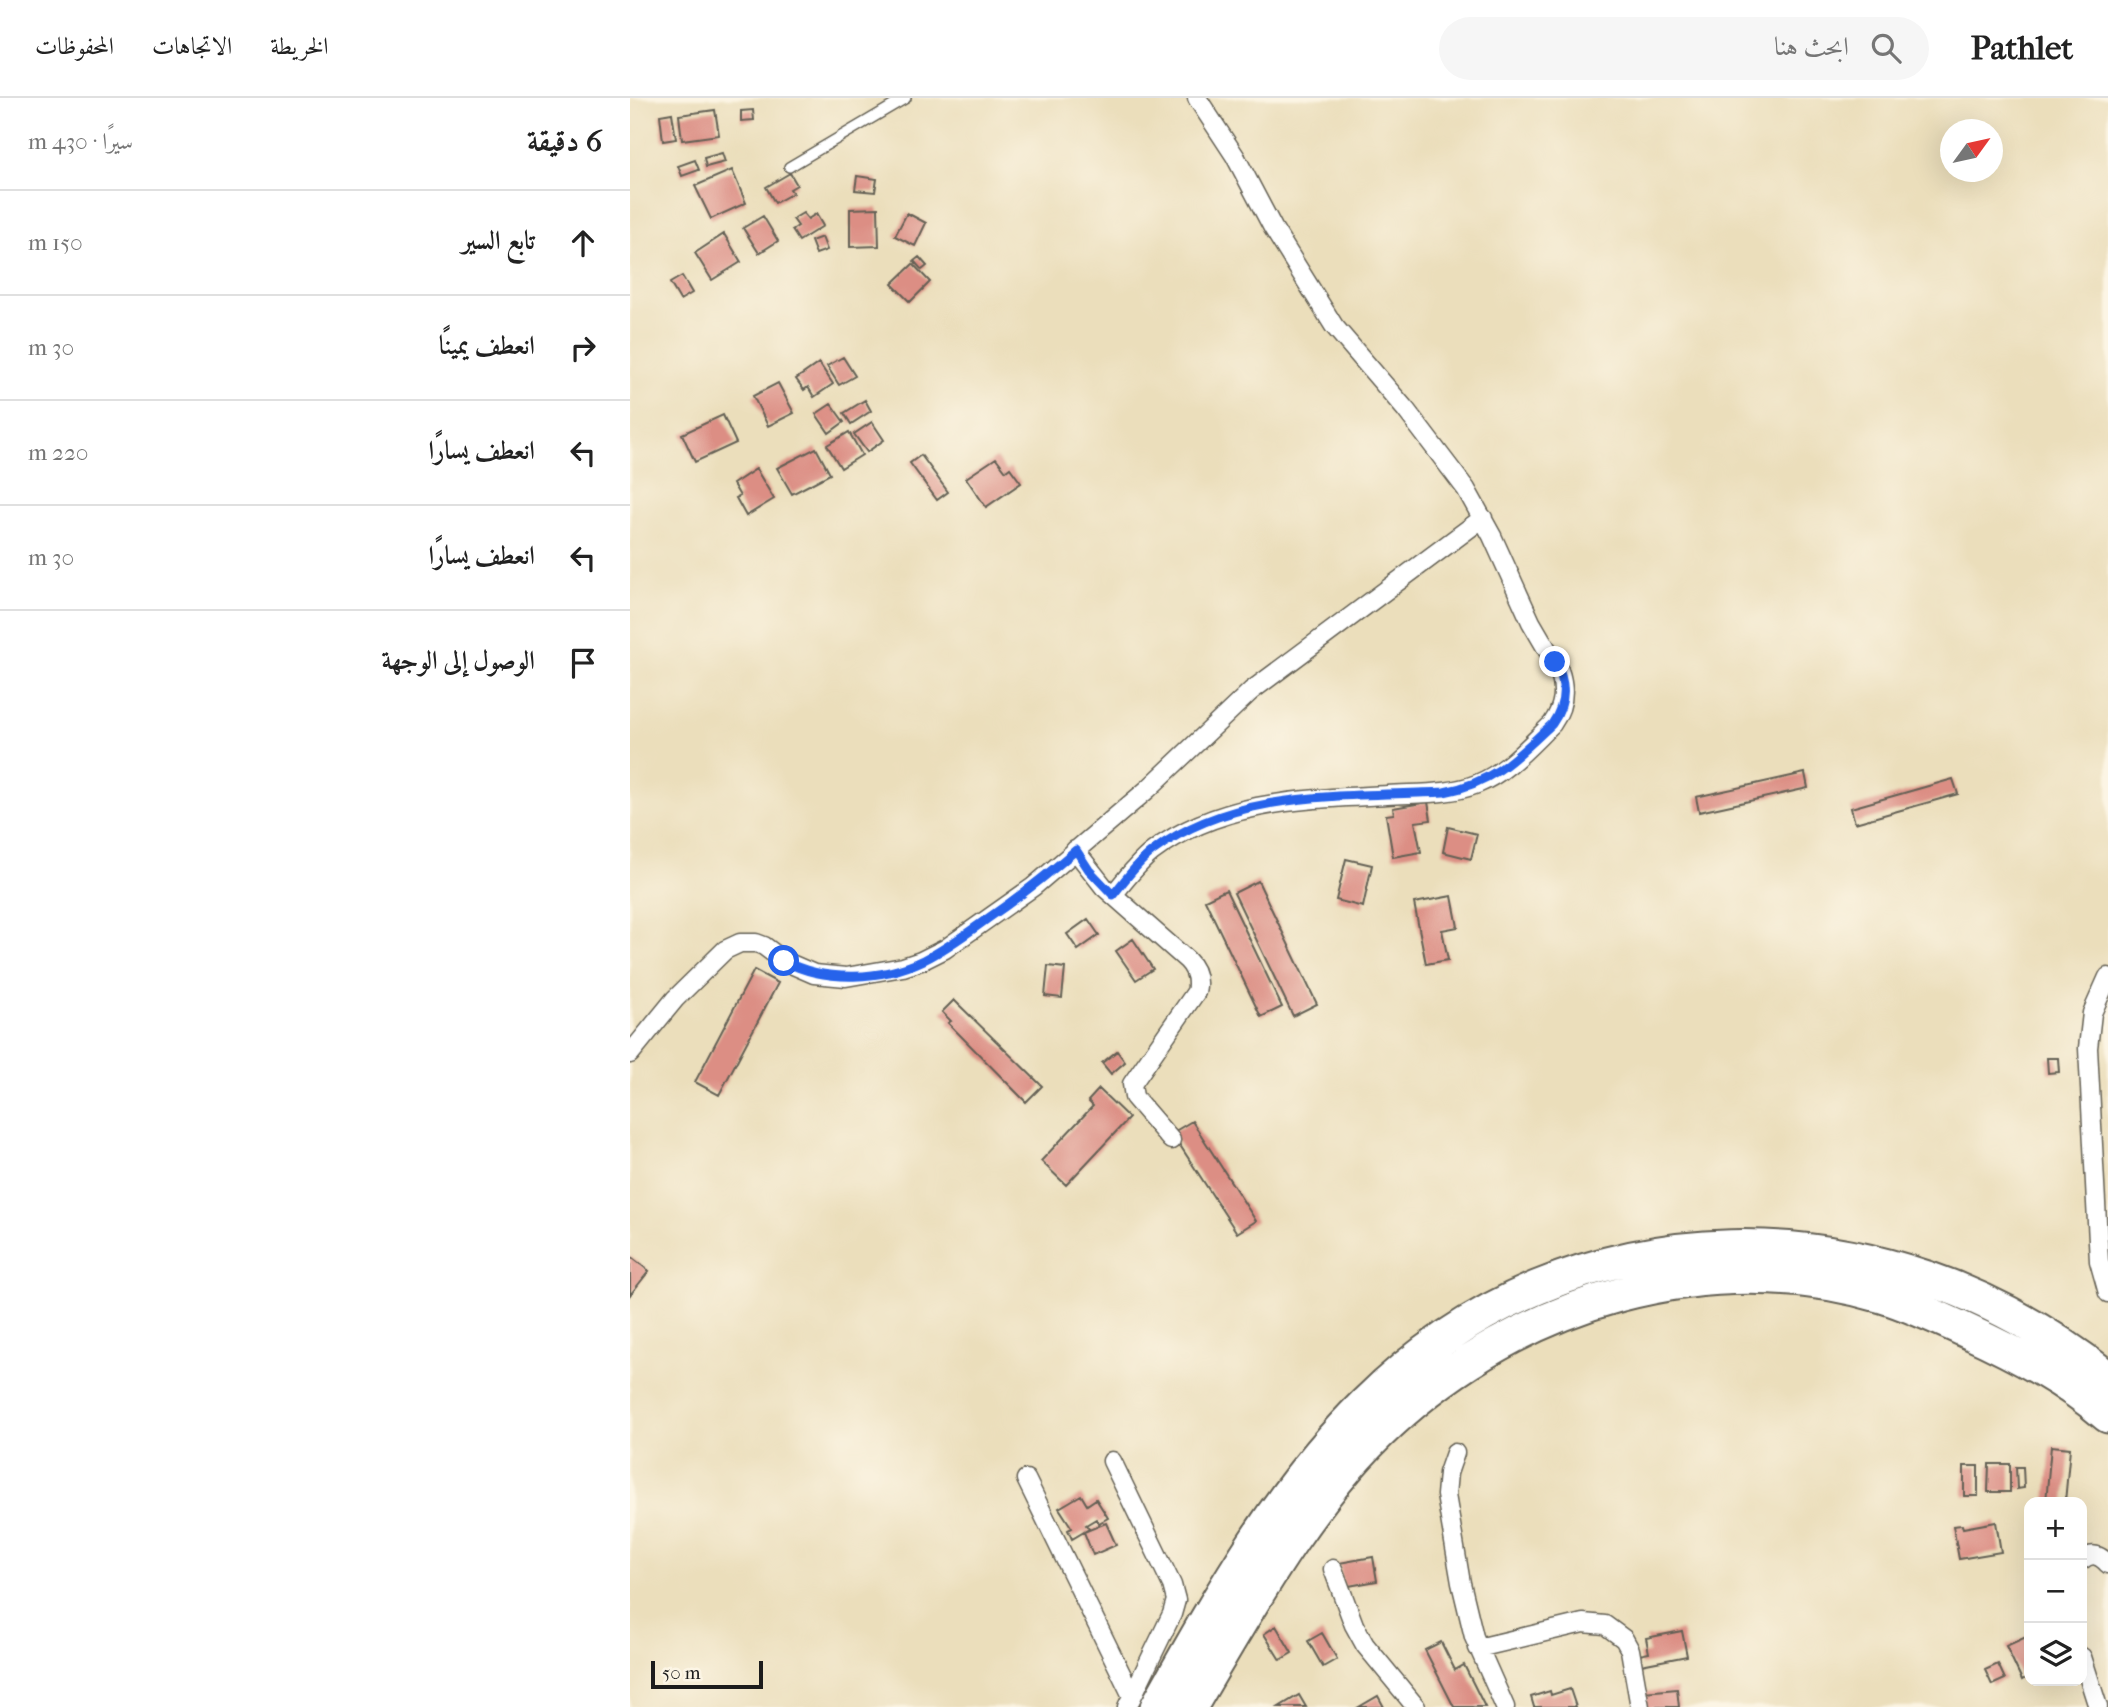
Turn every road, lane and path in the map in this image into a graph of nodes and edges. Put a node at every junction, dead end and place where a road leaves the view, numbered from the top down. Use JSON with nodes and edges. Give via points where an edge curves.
{"nodes":[{"id":1,"x":906,"y":98,"type":"edge"},
{"id":2,"x":1197,"y":98,"type":"edge"},
{"id":3,"x":789,"y":167,"type":"dead end"},
{"id":4,"x":1483,"y":518,"type":"junction"},
{"id":5,"x":1076,"y":850,"type":"junction"},
{"id":6,"x":1113,"y":895,"type":"junction"},
{"id":7,"x":2108,"y":977,"type":"edge"},
{"id":8,"x":630,"y":1054,"type":"edge"},
{"id":9,"x":1171,"y":1140,"type":"dead end"},
{"id":10,"x":2108,"y":1293,"type":"edge"},
{"id":11,"x":2108,"y":1378,"type":"edge"},
{"id":12,"x":2108,"y":1416,"type":"edge"},
{"id":13,"x":1455,"y":1453,"type":"dead end"},
{"id":14,"x":1112,"y":1461,"type":"dead end"},
{"id":15,"x":1026,"y":1479,"type":"dead end"},
{"id":16,"x":2087,"y":1556,"type":"edge"},
{"id":17,"x":2108,"y":1564,"type":"edge"},
{"id":18,"x":1333,"y":1569,"type":"dead end"},
{"id":19,"x":1478,"y":1648,"type":"junction"},
{"id":20,"x":2087,"y":1673,"type":"edge"},
{"id":21,"x":1138,"y":1703,"type":"edge"},
{"id":22,"x":1190,"y":1707,"type":"edge"},
{"id":23,"x":1416,"y":1707,"type":"edge"},
{"id":24,"x":1505,"y":1707,"type":"edge"},
{"id":25,"x":1640,"y":1707,"type":"edge"},
{"id":26,"x":2098,"y":1707,"type":"edge"}],
"edges":[{"from":1,"to":3,"type":"lane"},
{"from":2,"to":4,"type":"street","via":[[1334,326],[1406,410]]},
{"from":4,"to":5,"type":"street","via":[[1251,691]]},
{"from":4,"to":6,"type":"street","via":[[1517,595],[1563,679],[1562,708],[1552,724],[1496,774],[1464,789],[1304,799],[1254,806],[1210,819],[1151,853]]},
{"from":5,"to":6,"type":"street"},
{"from":5,"to":8,"type":"street","via":[[1033,887],[945,949],[903,967],[830,976],[799,968],[756,943],[732,945],[675,999]]},
{"from":6,"to":9,"type":"street","via":[[1192,965],[1197,978],[1196,992],[1132,1084],[1134,1097]]},
{"from":7,"to":10,"type":"street","via":[[2092,1013],[2088,1048],[2099,1261]]},
{"from":11,"to":21,"type":"highway","via":[[2056,1340],[1993,1304],[1927,1277],[1858,1258],[1784,1248],[1700,1248],[1637,1257],[1571,1275],[1508,1301],[1448,1336],[1394,1377],[1343,1426],[1298,1480],[1214,1606]]},
{"from":12,"to":22,"type":"highway","via":[[2050,1374],[1991,1342],[1911,1306],[1852,1289],[1782,1279],[1711,1278],[1605,1297],[1503,1341],[1441,1380],[1389,1423],[1322,1499]]},
{"from":13,"to":19,"type":"street","via":[[1446,1484],[1447,1505]]},
{"from":14,"to":21,"type":"street","via":[[1175,1600]]},
{"from":15,"to":21,"type":"street"},
{"from":16,"to":17,"type":"street","via":[[2096,1555]]},
{"from":18,"to":23,"type":"street","via":[[1365,1645]]},
{"from":19,"to":24,"type":"street"},
{"from":19,"to":25,"type":"street","via":[[1583,1623],[1605,1625],[1624,1639],[1630,1650]]},
{"from":20,"to":26,"type":"street"}]}
